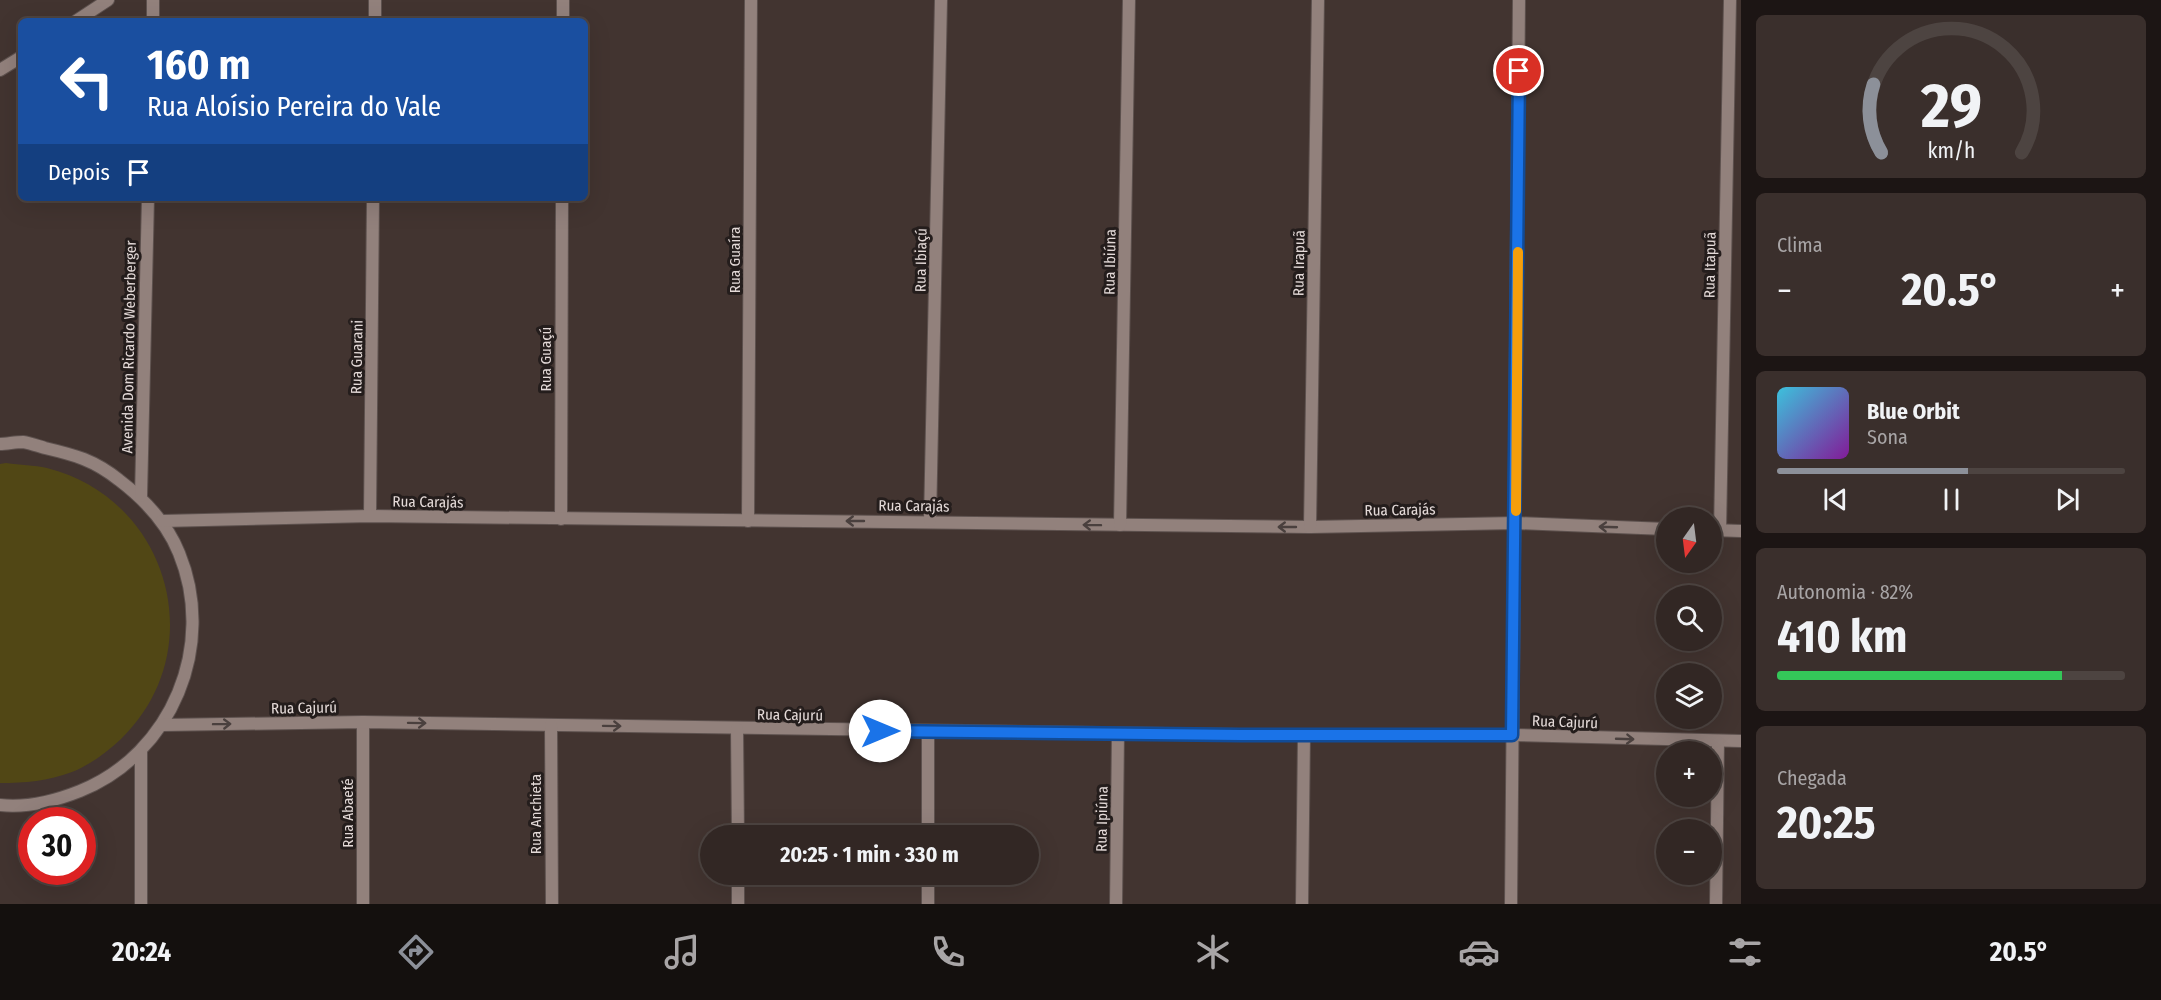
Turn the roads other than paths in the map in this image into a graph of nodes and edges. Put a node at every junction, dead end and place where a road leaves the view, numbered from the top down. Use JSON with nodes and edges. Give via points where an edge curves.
{"nodes":[{"id":1,"x":108,"y":0,"type":"edge"},
{"id":2,"x":153,"y":0,"type":"edge"},
{"id":3,"x":375,"y":0,"type":"edge"},
{"id":4,"x":563,"y":0,"type":"edge"},
{"id":5,"x":751,"y":0,"type":"edge"},
{"id":6,"x":941,"y":0,"type":"edge"},
{"id":7,"x":1129,"y":0,"type":"edge"},
{"id":8,"x":1317,"y":0,"type":"edge"},
{"id":9,"x":1519,"y":0,"type":"edge"},
{"id":10,"x":1730,"y":0,"type":"edge"},
{"id":11,"x":81,"y":18,"type":"edge"},
{"id":12,"x":153,"y":18,"type":"edge"},
{"id":13,"x":375,"y":18,"type":"edge"},
{"id":14,"x":563,"y":18,"type":"edge"},
{"id":15,"x":18,"y":59,"type":"edge"},
{"id":16,"x":0,"y":70,"type":"edge"},
{"id":17,"x":148,"y":201,"type":"edge"},
{"id":18,"x":373,"y":201,"type":"edge"},
{"id":19,"x":562,"y":201,"type":"edge"},
{"id":20,"x":0,"y":444,"type":"edge"},
{"id":21,"x":141,"y":496,"type":"junction"},
{"id":22,"x":1717,"y":507,"type":"edge"},
{"id":23,"x":370,"y":516,"type":"junction"},
{"id":24,"x":561,"y":519,"type":"junction"},
{"id":25,"x":162,"y":521,"type":"junction"},
{"id":26,"x":748,"y":521,"type":"junction"},
{"id":27,"x":930,"y":521,"type":"junction"},
{"id":28,"x":1516,"y":524,"type":"junction"},
{"id":29,"x":1120,"y":525,"type":"junction"},
{"id":30,"x":1310,"y":527,"type":"junction"},
{"id":31,"x":1656,"y":529,"type":"edge"},
{"id":32,"x":1722,"y":531,"type":"edge"},
{"id":33,"x":1741,"y":531,"type":"edge"},
{"id":34,"x":363,"y":722,"type":"junction"},
{"id":35,"x":163,"y":725,"type":"junction"},
{"id":36,"x":551,"y":725,"type":"junction"},
{"id":37,"x":737,"y":729,"type":"junction"},
{"id":38,"x":928,"y":731,"type":"junction"},
{"id":39,"x":1118,"y":734,"type":"junction"},
{"id":40,"x":1304,"y":735,"type":"junction"},
{"id":41,"x":1512,"y":735,"type":"junction"},
{"id":42,"x":1689,"y":741,"type":"edge"},
{"id":43,"x":1741,"y":741,"type":"edge"},
{"id":44,"x":1722,"y":742,"type":"edge"},
{"id":45,"x":141,"y":751,"type":"junction"},
{"id":46,"x":0,"y":805,"type":"edge"},
{"id":47,"x":1717,"y":807,"type":"edge"},
{"id":48,"x":738,"y":825,"type":"edge"},
{"id":49,"x":928,"y":825,"type":"edge"},
{"id":50,"x":738,"y":885,"type":"edge"},
{"id":51,"x":928,"y":885,"type":"edge"},
{"id":52,"x":141,"y":904,"type":"edge"},
{"id":53,"x":363,"y":904,"type":"edge"},
{"id":54,"x":552,"y":904,"type":"edge"},
{"id":55,"x":738,"y":904,"type":"edge"},
{"id":56,"x":928,"y":904,"type":"edge"},
{"id":57,"x":1116,"y":904,"type":"edge"},
{"id":58,"x":1302,"y":904,"type":"edge"},
{"id":59,"x":1511,"y":904,"type":"edge"},
{"id":60,"x":1716,"y":904,"type":"edge"}],
"edges":[{"from":1,"to":11,"type":"street"},
{"from":2,"to":12,"type":"street"},
{"from":3,"to":13,"type":"street"},
{"from":4,"to":14,"type":"street"},
{"from":5,"to":26,"type":"street","name":"Rua Guaíra"},
{"from":6,"to":27,"type":"street","name":"Rua Ibiaçú"},
{"from":7,"to":29,"type":"street","name":"Rua Ibiúna"},
{"from":8,"to":30,"type":"street","name":"Rua Irapuã"},
{"from":9,"to":28,"type":"street"},
{"from":10,"to":22,"type":"street","name":"Rua Itapuã"},
{"from":15,"to":16,"type":"street"},
{"from":17,"to":21,"type":"street","name":"Avenida Dom Ricardo Weberberger"},
{"from":18,"to":23,"type":"street","name":"Rua Guarani"},
{"from":19,"to":24,"type":"street","name":"Rua Guaçú"},
{"from":20,"to":21,"type":"street","via":[[23,442],[87,458]]},
{"from":21,"to":25,"type":"street"},
{"from":23,"to":24,"type":"street","name":"Rua Carajás"},
{"from":23,"to":25,"type":"street","name":"Rua Carajás"},
{"from":24,"to":26,"type":"street","name":"Rua Carajás"},
{"from":25,"to":35,"type":"street","via":[[188,579],[193,629],[185,679]]},
{"from":27,"to":26,"type":"street","name":"Rua Carajás","one_way":true},
{"from":29,"to":27,"type":"street","name":"Rua Carajás","one_way":true},
{"from":28,"to":30,"type":"street","name":"Rua Carajás"},
{"from":31,"to":28,"type":"street","name":"Rua Carajás","one_way":true},
{"from":28,"to":41,"type":"street"},
{"from":30,"to":29,"type":"street","name":"Rua Carajás","one_way":true},
{"from":32,"to":33,"type":"street"},
{"from":35,"to":34,"type":"street","name":"Rua Cajurú","one_way":true},
{"from":34,"to":36,"type":"street","name":"Rua Cajurú","one_way":true},
{"from":34,"to":53,"type":"street","name":"Rua Abaeté"},
{"from":35,"to":45,"type":"street"},
{"from":36,"to":37,"type":"street","name":"Rua Cajurú","one_way":true},
{"from":36,"to":54,"type":"street","name":"Rua Anchieta"},
{"from":37,"to":38,"type":"street","name":"Rua Cajurú"},
{"from":37,"to":48,"type":"street"},
{"from":38,"to":39,"type":"street","name":"Rua Cajurú"},
{"from":38,"to":49,"type":"street"},
{"from":39,"to":40,"type":"street","name":"Rua Cajurú"},
{"from":39,"to":57,"type":"street","name":"Rua Ipiúna"},
{"from":40,"to":41,"type":"street","name":"Rua Cajurú"},
{"from":40,"to":58,"type":"street"},
{"from":41,"to":42,"type":"street","name":"Rua Cajurú","one_way":true},
{"from":41,"to":59,"type":"street"},
{"from":43,"to":44,"type":"street","name":"Rua Cajurú"},
{"from":45,"to":46,"type":"street","via":[[101,782],[54,801]]},
{"from":45,"to":52,"type":"street"},
{"from":47,"to":60,"type":"street"},
{"from":50,"to":55,"type":"street"},
{"from":51,"to":56,"type":"street"}]}
